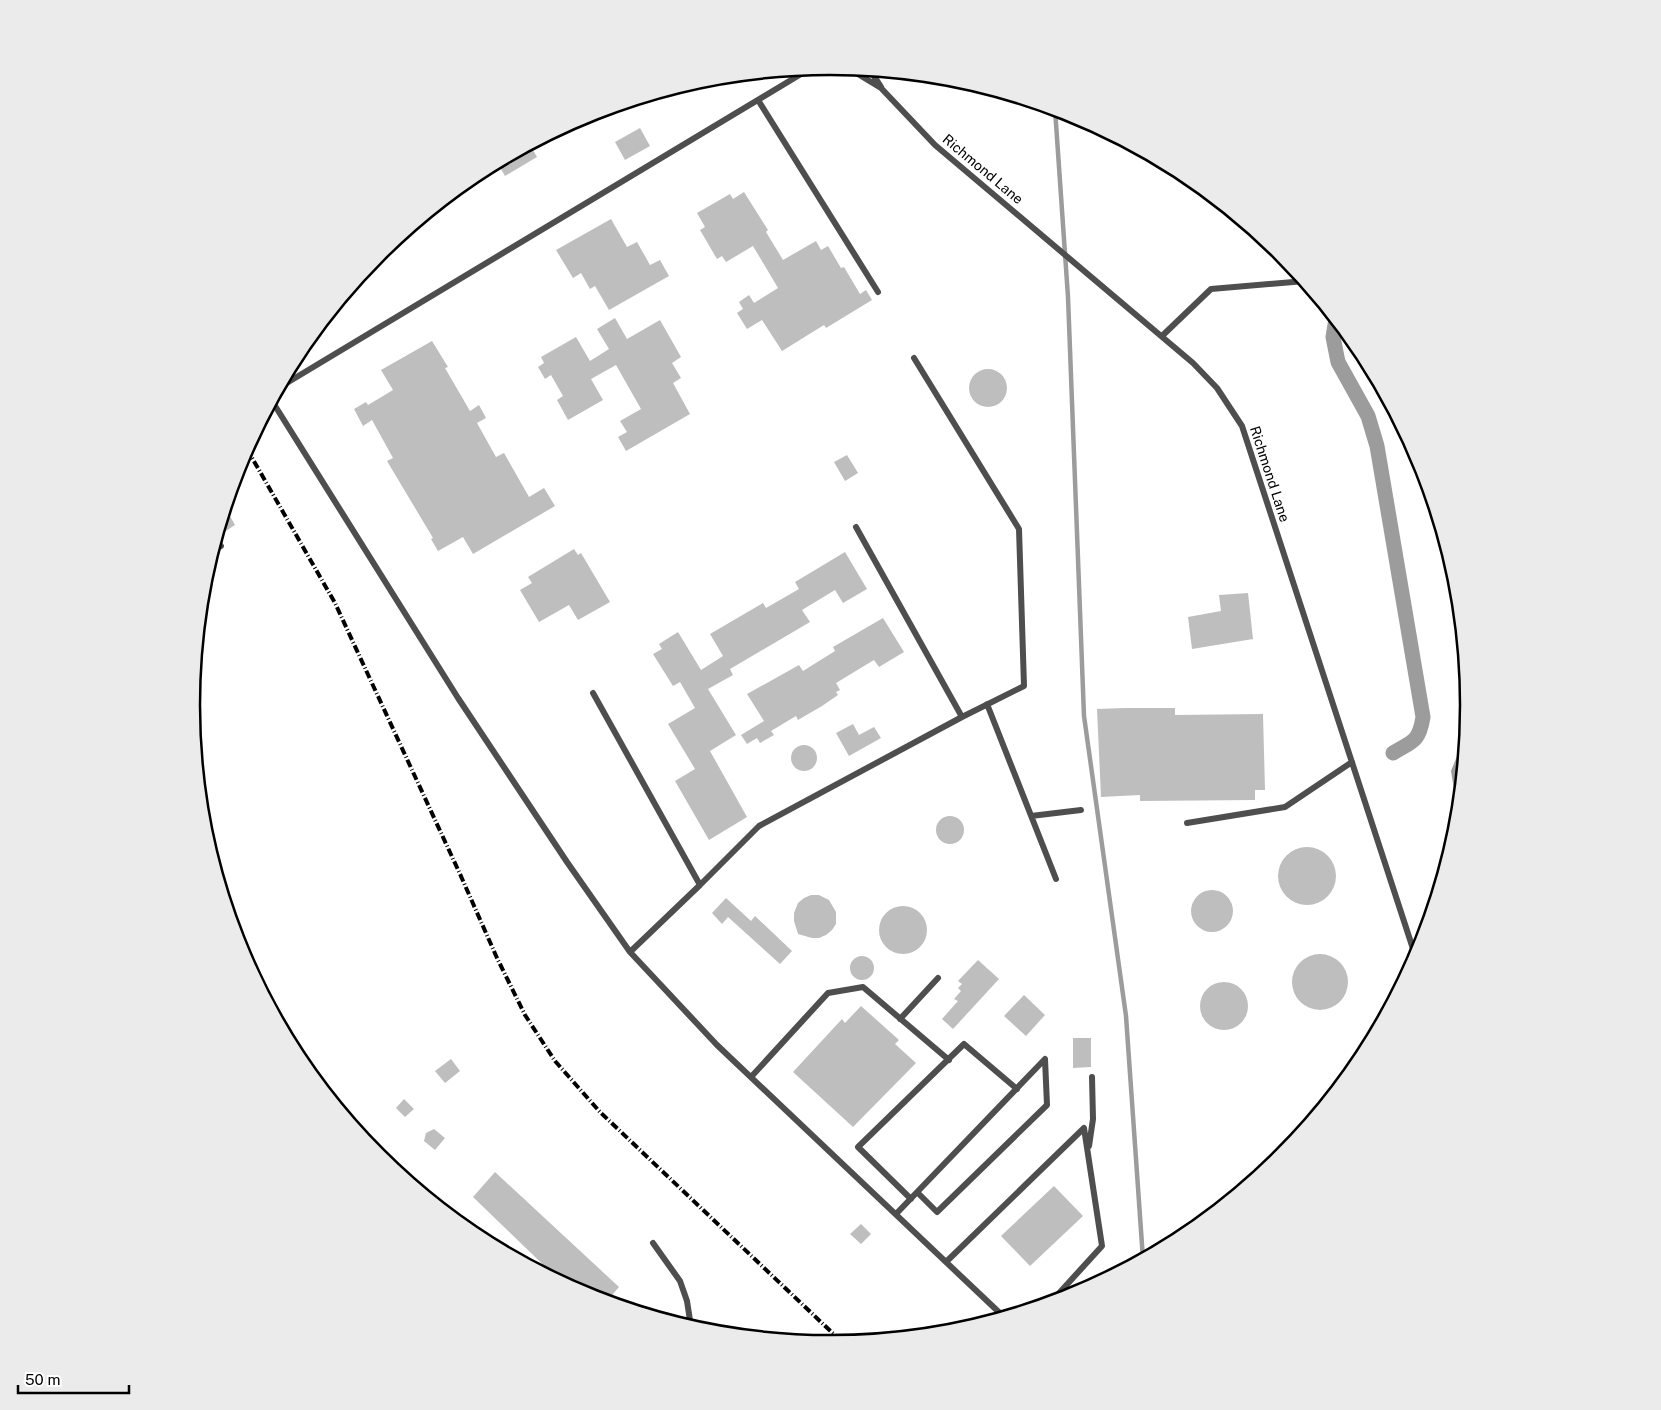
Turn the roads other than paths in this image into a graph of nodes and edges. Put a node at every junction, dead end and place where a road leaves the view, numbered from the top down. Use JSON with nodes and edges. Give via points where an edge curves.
{"nodes":[{"id":1,"x":799,"y":76,"type":"edge"},
{"id":2,"x":861,"y":76,"type":"edge"},
{"id":3,"x":874,"y":76,"type":"edge"},
{"id":4,"x":881,"y":88,"type":"junction"},
{"id":5,"x":758,"y":100,"type":"junction"},
{"id":6,"x":1296,"y":282,"type":"edge"},
{"id":7,"x":878,"y":292,"type":"dead end"},
{"id":8,"x":1160,"y":334,"type":"junction"},
{"id":9,"x":914,"y":358,"type":"dead end"},
{"id":10,"x":291,"y":380,"type":"edge"},
{"id":11,"x":276,"y":407,"type":"edge"},
{"id":12,"x":856,"y":527,"type":"dead end"},
{"id":13,"x":593,"y":692,"type":"dead end"},
{"id":14,"x":987,"y":704,"type":"junction"},
{"id":15,"x":962,"y":717,"type":"junction"},
{"id":16,"x":1352,"y":762,"type":"junction"},
{"id":17,"x":1080,"y":810,"type":"dead end"},
{"id":18,"x":1031,"y":816,"type":"junction"},
{"id":19,"x":1187,"y":823,"type":"dead end"},
{"id":20,"x":1056,"y":879,"type":"dead end"},
{"id":21,"x":700,"y":885,"type":"junction"},
{"id":22,"x":1412,"y":947,"type":"edge"},
{"id":23,"x":630,"y":952,"type":"junction"},
{"id":24,"x":938,"y":978,"type":"dead end"},
{"id":25,"x":900,"y":1018,"type":"junction"},
{"id":26,"x":949,"y":1060,"type":"junction"},
{"id":27,"x":751,"y":1077,"type":"junction"},
{"id":28,"x":1092,"y":1077,"type":"dead end"},
{"id":29,"x":1017,"y":1089,"type":"junction"},
{"id":30,"x":1088,"y":1152,"type":"junction"},
{"id":31,"x":917,"y":1192,"type":"junction"},
{"id":32,"x":911,"y":1199,"type":"junction"},
{"id":33,"x":896,"y":1214,"type":"junction"},
{"id":34,"x":652,"y":1243,"type":"dead end"},
{"id":35,"x":946,"y":1262,"type":"junction"},
{"id":36,"x":1061,"y":1291,"type":"edge"},
{"id":37,"x":999,"y":1312,"type":"edge"},
{"id":38,"x":690,"y":1319,"type":"edge"}],
"edges":[{"from":1,"to":5,"type":"lane"},
{"from":2,"to":4,"type":"lane","name":"Richmond Lane"},
{"from":3,"to":4,"type":"lane"},
{"from":4,"to":8,"type":"lane","name":"Richmond Lane","via":[[934,145]]},
{"from":5,"to":7,"type":"lane"},
{"from":5,"to":10,"type":"lane"},
{"from":6,"to":8,"type":"lane","via":[[1211,289]]},
{"from":8,"to":16,"type":"lane","name":"Richmond Lane","via":[[1216,388],[1242,426]]},
{"from":9,"to":14,"type":"lane","via":[[1019,529],[1024,686]]},
{"from":11,"to":23,"type":"lane","via":[[458,698]]},
{"from":12,"to":15,"type":"lane"},
{"from":13,"to":21,"type":"lane"},
{"from":14,"to":15,"type":"lane"},
{"from":14,"to":18,"type":"lane"},
{"from":15,"to":21,"type":"lane","via":[[759,826]]},
{"from":16,"to":19,"type":"lane","via":[[1285,806]]},
{"from":16,"to":22,"type":"lane","name":"Richmond Lane"},
{"from":17,"to":18,"type":"lane"},
{"from":18,"to":20,"type":"lane"},
{"from":21,"to":23,"type":"lane"},
{"from":23,"to":27,"type":"lane"},
{"from":24,"to":25,"type":"lane"},
{"from":25,"to":26,"type":"lane"},
{"from":25,"to":27,"type":"lane","via":[[863,987],[828,993]]},
{"from":26,"to":29,"type":"lane","via":[[964,1044]]},
{"from":26,"to":32,"type":"lane","via":[[858,1147]]},
{"from":27,"to":33,"type":"lane"},
{"from":28,"to":30,"type":"lane","via":[[1093,1119]]},
{"from":29,"to":31,"type":"lane"},
{"from":29,"to":31,"type":"lane","via":[[1044,1059],[1046,1105],[937,1212]]},
{"from":30,"to":35,"type":"lane","via":[[1084,1128]]},
{"from":30,"to":36,"type":"lane","via":[[1102,1246]]},
{"from":31,"to":32,"type":"lane"},
{"from":32,"to":33,"type":"lane"},
{"from":33,"to":35,"type":"lane"},
{"from":34,"to":38,"type":"lane","via":[[680,1281],[688,1301]]},
{"from":35,"to":37,"type":"lane"}]}
